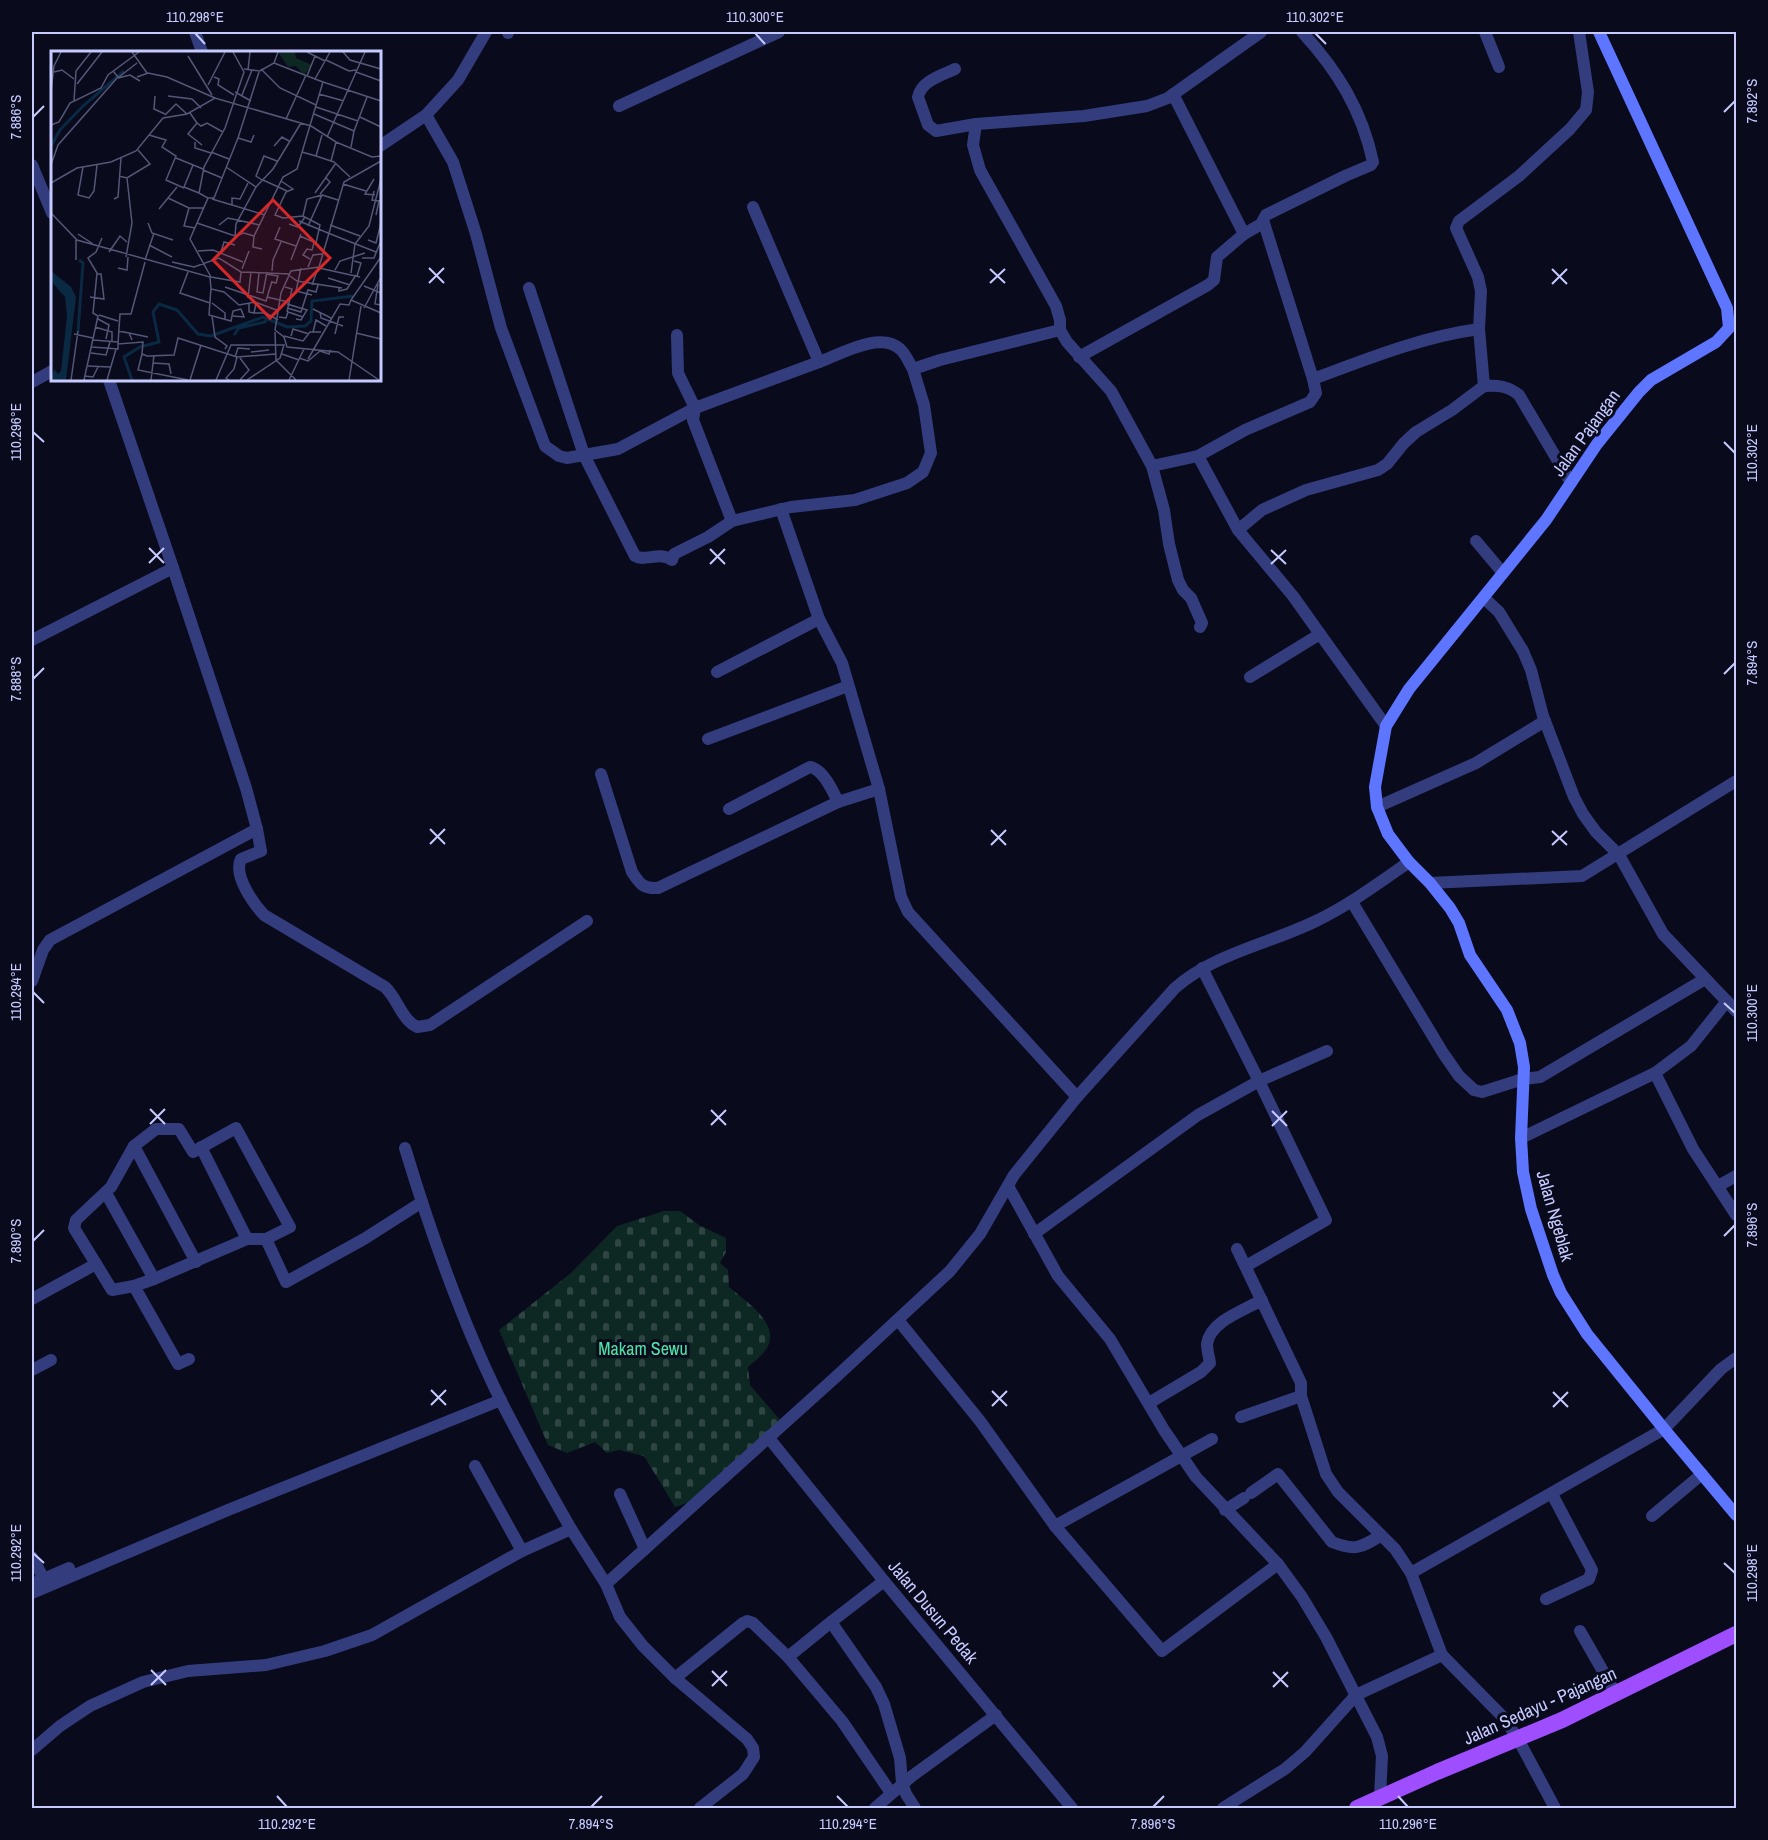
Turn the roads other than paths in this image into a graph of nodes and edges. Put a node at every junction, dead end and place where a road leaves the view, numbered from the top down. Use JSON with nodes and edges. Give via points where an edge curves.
{"nodes":[{"id":1,"x":195,"y":32,"type":"edge"},
{"id":2,"x":486,"y":32,"type":"edge"},
{"id":3,"x":779,"y":32,"type":"edge"},
{"id":4,"x":1261,"y":32,"type":"edge"},
{"id":5,"x":1302,"y":32,"type":"edge"},
{"id":6,"x":1485,"y":32,"type":"edge"},
{"id":7,"x":1578,"y":32,"type":"edge"},
{"id":8,"x":1599,"y":32,"type":"edge"},
{"id":9,"x":201,"y":51,"type":"edge"},
{"id":10,"x":1499,"y":68,"type":"dead end"},
{"id":11,"x":955,"y":69,"type":"dead end"},
{"id":12,"x":1173,"y":94,"type":"junction"},
{"id":13,"x":619,"y":106,"type":"dead end"},
{"id":14,"x":426,"y":115,"type":"junction"},
{"id":15,"x":976,"y":124,"type":"junction"},
{"id":16,"x":381,"y":145,"type":"edge"},
{"id":17,"x":32,"y":165,"type":"edge"},
{"id":18,"x":753,"y":207,"type":"dead end"},
{"id":19,"x":51,"y":211,"type":"edge"},
{"id":20,"x":1263,"y":223,"type":"junction"},
{"id":21,"x":1244,"y":234,"type":"junction"},
{"id":22,"x":528,"y":288,"type":"dead end"},
{"id":23,"x":1479,"y":329,"type":"junction"},
{"id":24,"x":1733,"y":329,"type":"edge"},
{"id":25,"x":1060,"y":330,"type":"junction"},
{"id":26,"x":677,"y":335,"type":"dead end"},
{"id":27,"x":1079,"y":357,"type":"junction"},
{"id":28,"x":819,"y":362,"type":"junction"},
{"id":29,"x":913,"y":369,"type":"junction"},
{"id":30,"x":51,"y":372,"type":"edge"},
{"id":31,"x":1313,"y":379,"type":"junction"},
{"id":32,"x":109,"y":381,"type":"edge"},
{"id":33,"x":32,"y":382,"type":"edge"},
{"id":34,"x":1484,"y":386,"type":"junction"},
{"id":35,"x":696,"y":408,"type":"junction"},
{"id":36,"x":584,"y":455,"type":"junction"},
{"id":37,"x":1198,"y":456,"type":"junction"},
{"id":38,"x":1152,"y":466,"type":"junction"},
{"id":39,"x":1571,"y":483,"type":"junction"},
{"id":40,"x":781,"y":509,"type":"junction"},
{"id":41,"x":732,"y":521,"type":"junction"},
{"id":42,"x":1238,"y":530,"type":"junction"},
{"id":43,"x":1476,"y":541,"type":"dead end"},
{"id":44,"x":173,"y":568,"type":"junction"},
{"id":45,"x":1503,"y":573,"type":"junction"},
{"id":46,"x":1484,"y":598,"type":"junction"},
{"id":47,"x":819,"y":619,"type":"junction"},
{"id":48,"x":1200,"y":627,"type":"dead end"},
{"id":49,"x":1320,"y":634,"type":"junction"},
{"id":50,"x":32,"y":640,"type":"edge"},
{"id":51,"x":717,"y":672,"type":"dead end"},
{"id":52,"x":1250,"y":676,"type":"dead end"},
{"id":53,"x":848,"y":686,"type":"junction"},
{"id":54,"x":1545,"y":721,"type":"junction"},
{"id":55,"x":1386,"y":726,"type":"junction"},
{"id":56,"x":708,"y":739,"type":"dead end"},
{"id":57,"x":602,"y":774,"type":"dead end"},
{"id":58,"x":1737,"y":781,"type":"edge"},
{"id":59,"x":879,"y":789,"type":"junction"},
{"id":60,"x":838,"y":802,"type":"junction"},
{"id":61,"x":1377,"y":807,"type":"junction"},
{"id":62,"x":729,"y":809,"type":"dead end"},
{"id":63,"x":256,"y":829,"type":"junction"},
{"id":64,"x":1619,"y":855,"type":"junction"},
{"id":65,"x":1409,"y":862,"type":"junction"},
{"id":66,"x":1430,"y":883,"type":"junction"},
{"id":67,"x":1352,"y":902,"type":"junction"},
{"id":68,"x":587,"y":921,"type":"dead end"},
{"id":69,"x":1202,"y":968,"type":"junction"},
{"id":70,"x":1706,"y":979,"type":"junction"},
{"id":71,"x":32,"y":981,"type":"edge"},
{"id":72,"x":1727,"y":1001,"type":"junction"},
{"id":73,"x":1737,"y":1011,"type":"edge"},
{"id":74,"x":1327,"y":1051,"type":"dead end"},
{"id":75,"x":1655,"y":1073,"type":"junction"},
{"id":76,"x":1523,"y":1079,"type":"junction"},
{"id":77,"x":1260,"y":1081,"type":"junction"},
{"id":78,"x":1077,"y":1097,"type":"junction"},
{"id":79,"x":1521,"y":1137,"type":"junction"},
{"id":80,"x":134,"y":1146,"type":"junction"},
{"id":81,"x":201,"y":1147,"type":"junction"},
{"id":82,"x":405,"y":1148,"type":"dead end"},
{"id":83,"x":1737,"y":1176,"type":"edge"},
{"id":84,"x":1008,"y":1186,"type":"junction"},
{"id":85,"x":1718,"y":1186,"type":"junction"},
{"id":86,"x":106,"y":1192,"type":"junction"},
{"id":87,"x":422,"y":1202,"type":"junction"},
{"id":88,"x":1737,"y":1215,"type":"edge"},
{"id":89,"x":1034,"y":1234,"type":"junction"},
{"id":90,"x":247,"y":1239,"type":"junction"},
{"id":91,"x":266,"y":1239,"type":"junction"},
{"id":92,"x":1237,"y":1249,"type":"dead end"},
{"id":93,"x":196,"y":1262,"type":"junction"},
{"id":94,"x":96,"y":1264,"type":"junction"},
{"id":95,"x":1246,"y":1266,"type":"junction"},
{"id":96,"x":154,"y":1279,"type":"junction"},
{"id":97,"x":134,"y":1286,"type":"junction"},
{"id":98,"x":32,"y":1299,"type":"edge"},
{"id":99,"x":1262,"y":1300,"type":"junction"},
{"id":100,"x":898,"y":1320,"type":"junction"},
{"id":101,"x":1737,"y":1358,"type":"edge"},
{"id":102,"x":189,"y":1359,"type":"dead end"},
{"id":103,"x":51,"y":1360,"type":"dead end"},
{"id":104,"x":32,"y":1370,"type":"edge"},
{"id":105,"x":1301,"y":1396,"type":"junction"},
{"id":106,"x":501,"y":1400,"type":"junction"},
{"id":107,"x":1149,"y":1403,"type":"junction"},
{"id":108,"x":1241,"y":1417,"type":"dead end"},
{"id":109,"x":1664,"y":1429,"type":"junction"},
{"id":110,"x":768,"y":1437,"type":"junction"},
{"id":111,"x":1212,"y":1439,"type":"dead end"},
{"id":112,"x":1181,"y":1456,"type":"junction"},
{"id":113,"x":475,"y":1466,"type":"dead end"},
{"id":114,"x":1702,"y":1474,"type":"junction"},
{"id":115,"x":620,"y":1494,"type":"dead end"},
{"id":116,"x":1552,"y":1494,"type":"junction"},
{"id":117,"x":1225,"y":1510,"type":"junction"},
{"id":118,"x":1737,"y":1515,"type":"edge"},
{"id":119,"x":1652,"y":1516,"type":"dead end"},
{"id":120,"x":1055,"y":1526,"type":"junction"},
{"id":121,"x":571,"y":1529,"type":"junction"},
{"id":122,"x":1380,"y":1536,"type":"junction"},
{"id":123,"x":645,"y":1549,"type":"junction"},
{"id":124,"x":522,"y":1551,"type":"junction"},
{"id":125,"x":32,"y":1557,"type":"edge"},
{"id":126,"x":1278,"y":1564,"type":"junction"},
{"id":127,"x":69,"y":1568,"type":"dead end"},
{"id":128,"x":1411,"y":1573,"type":"junction"},
{"id":129,"x":44,"y":1579,"type":"junction"},
{"id":130,"x":884,"y":1581,"type":"junction"},
{"id":131,"x":32,"y":1584,"type":"edge"},
{"id":132,"x":606,"y":1584,"type":"junction"},
{"id":133,"x":32,"y":1593,"type":"edge"},
{"id":134,"x":1546,"y":1599,"type":"dead end"},
{"id":135,"x":831,"y":1622,"type":"junction"},
{"id":136,"x":1580,"y":1631,"type":"dead end"},
{"id":137,"x":1737,"y":1634,"type":"edge"},
{"id":138,"x":1442,"y":1655,"type":"junction"},
{"id":139,"x":788,"y":1657,"type":"junction"},
{"id":140,"x":675,"y":1678,"type":"junction"},
{"id":141,"x":1356,"y":1695,"type":"junction"},
{"id":142,"x":1616,"y":1695,"type":"junction"},
{"id":143,"x":996,"y":1715,"type":"junction"},
{"id":144,"x":1518,"y":1739,"type":"junction"},
{"id":145,"x":32,"y":1750,"type":"edge"},
{"id":146,"x":902,"y":1783,"type":"junction"},
{"id":147,"x":891,"y":1793,"type":"junction"},
{"id":148,"x":1380,"y":1797,"type":"junction"},
{"id":149,"x":700,"y":1809,"type":"edge"},
{"id":150,"x":875,"y":1809,"type":"edge"},
{"id":151,"x":915,"y":1809,"type":"edge"},
{"id":152,"x":1072,"y":1809,"type":"edge"},
{"id":153,"x":1224,"y":1809,"type":"edge"},
{"id":154,"x":1357,"y":1809,"type":"edge"},
{"id":155,"x":1555,"y":1809,"type":"edge"}],
"edges":[{"from":1,"to":9,"type":"street"},
{"from":2,"to":14,"type":"street","via":[[458,80]]},
{"from":3,"to":13,"type":"street"},
{"from":4,"to":12,"type":"street"},
{"from":5,"to":20,"type":"street","via":[[1344,85],[1373,162],[1266,215]]},
{"from":6,"to":10,"type":"street"},
{"from":7,"to":23,"type":"street","via":[[1588,92],[1587,110],[1519,177],[1457,224],[1481,291]]},
{"from":8,"to":24,"type":"main road","name":"Jalan Pajangan","via":[[1728,308]]},
{"from":11,"to":15,"type":"street","via":[[920,89],[918,97],[928,125],[936,131]]},
{"from":12,"to":15,"type":"street","via":[[1156,104],[1084,116]]},
{"from":12,"to":21,"type":"street"},
{"from":14,"to":16,"type":"street"},
{"from":14,"to":36,"type":"street","via":[[453,162],[501,328],[545,446],[567,458]]},
{"from":15,"to":25,"type":"street","via":[[973,145],[980,170],[1056,306]]},
{"from":17,"to":19,"type":"street"},
{"from":18,"to":28,"type":"street"},
{"from":20,"to":21,"type":"street"},
{"from":20,"to":31,"type":"street"},
{"from":21,"to":27,"type":"street","via":[[1217,257],[1214,280],[1208,285]]},
{"from":22,"to":36,"type":"street"},
{"from":23,"to":31,"type":"street","via":[[1449,333]]},
{"from":23,"to":34,"type":"street"},
{"from":24,"to":39,"type":"main road","name":"Jalan Pajangan","via":[[1651,380],[1597,444]]},
{"from":25,"to":27,"type":"street"},
{"from":25,"to":29,"type":"street"},
{"from":26,"to":35,"type":"street","via":[[678,373]]},
{"from":27,"to":38,"type":"street","via":[[1112,391]]},
{"from":28,"to":29,"type":"street","via":[[874,341],[886,341],[901,349]]},
{"from":28,"to":35,"type":"street"},
{"from":29,"to":40,"type":"street","via":[[924,405],[931,453],[923,472],[907,483],[855,500]]},
{"from":30,"to":33,"type":"street"},
{"from":31,"to":37,"type":"street","via":[[1316,393],[1310,402],[1245,430]]},
{"from":32,"to":44,"type":"street"},
{"from":34,"to":39,"type":"street","via":[[1511,389],[1519,396]]},
{"from":34,"to":42,"type":"street","via":[[1416,432],[1378,470],[1306,490],[1262,510]]},
{"from":35,"to":36,"type":"street","via":[[618,449]]},
{"from":35,"to":41,"type":"street","via":[[693,420]]},
{"from":36,"to":41,"type":"street","via":[[637,558],[660,556],[672,560],[674,554]]},
{"from":37,"to":38,"type":"street"},
{"from":37,"to":42,"type":"street"},
{"from":38,"to":48,"type":"street","via":[[1178,580],[1200,616]]},
{"from":39,"to":45,"type":"main road","name":"Jalan Pajangan"},
{"from":40,"to":41,"type":"street"},
{"from":40,"to":47,"type":"street"},
{"from":42,"to":49,"type":"street"},
{"from":43,"to":45,"type":"street"},
{"from":44,"to":50,"type":"street"},
{"from":44,"to":63,"type":"street"},
{"from":45,"to":46,"type":"main road","name":"Jalan Pajangan"},
{"from":46,"to":54,"type":"street","via":[[1499,612],[1523,651]]},
{"from":46,"to":55,"type":"main road","name":"Jalan Pajangan","via":[[1409,689]]},
{"from":47,"to":51,"type":"street"},
{"from":47,"to":53,"type":"street","via":[[842,663]]},
{"from":49,"to":52,"type":"street"},
{"from":49,"to":55,"type":"street"},
{"from":53,"to":56,"type":"street"},
{"from":53,"to":59,"type":"street"},
{"from":54,"to":61,"type":"street","via":[[1476,763]]},
{"from":54,"to":64,"type":"street","via":[[1583,814]]},
{"from":55,"to":61,"type":"main road","name":"Jalan Pajangan","via":[[1375,787]]},
{"from":57,"to":60,"type":"street","via":[[632,872],[648,888],[658,888]]},
{"from":58,"to":64,"type":"street"},
{"from":59,"to":60,"type":"street"},
{"from":59,"to":78,"type":"street","via":[[901,897],[908,912]]},
{"from":60,"to":62,"type":"street","via":[[818,771],[810,767]]},
{"from":61,"to":65,"type":"main road","name":"Jalan Pajangan","via":[[1388,834]]},
{"from":63,"to":68,"type":"street","via":[[261,851],[241,859],[239,866],[255,905],[264,915],[385,987],[406,1019],[417,1028],[430,1025]]},
{"from":63,"to":71,"type":"street","via":[[50,940]]},
{"from":64,"to":66,"type":"street","via":[[1582,876]]},
{"from":64,"to":70,"type":"street","via":[[1663,934]]},
{"from":65,"to":66,"type":"main road","name":"Jalan Ngeblak"},
{"from":65,"to":67,"type":"street"},
{"from":66,"to":76,"type":"main road","name":"Jalan Ngeblak","via":[[1450,908],[1470,955],[1507,1010],[1523,1056]]},
{"from":67,"to":69,"type":"street","via":[[1315,922]]},
{"from":67,"to":76,"type":"street","via":[[1459,1076],[1482,1092]]},
{"from":69,"to":77,"type":"street"},
{"from":69,"to":78,"type":"street","via":[[1175,988]]},
{"from":70,"to":72,"type":"street"},
{"from":70,"to":76,"type":"street","via":[[1540,1077]]},
{"from":72,"to":73,"type":"street"},
{"from":72,"to":75,"type":"street","via":[[1691,1046]]},
{"from":74,"to":77,"type":"street"},
{"from":75,"to":79,"type":"street"},
{"from":75,"to":85,"type":"street","via":[[1693,1149]]},
{"from":76,"to":79,"type":"main road","name":"Jalan Ngeblak"},
{"from":77,"to":89,"type":"street","via":[[1197,1115]]},
{"from":77,"to":95,"type":"street","via":[[1326,1220]]},
{"from":78,"to":84,"type":"street"},
{"from":79,"to":109,"type":"main road","name":"Jalan Ngeblak","via":[[1531,1209],[1553,1275],[1587,1334]]},
{"from":80,"to":81,"type":"street","via":[[156,1129],[179,1129],[193,1152]]},
{"from":80,"to":86,"type":"street"},
{"from":80,"to":93,"type":"street"},
{"from":81,"to":90,"type":"street"},
{"from":81,"to":91,"type":"street","via":[[236,1128],[290,1227]]},
{"from":82,"to":87,"type":"street"},
{"from":83,"to":85,"type":"street"},
{"from":84,"to":89,"type":"street"},
{"from":84,"to":100,"type":"street","via":[[965,1254]]},
{"from":85,"to":88,"type":"street"},
{"from":86,"to":94,"type":"street","via":[[76,1220],[75,1228]]},
{"from":86,"to":96,"type":"street"},
{"from":87,"to":91,"type":"street","via":[[286,1282]]},
{"from":87,"to":106,"type":"street","via":[[461,1309]]},
{"from":89,"to":107,"type":"street","via":[[1058,1276],[1110,1339]]},
{"from":90,"to":91,"type":"street"},
{"from":90,"to":93,"type":"street"},
{"from":92,"to":95,"type":"street"},
{"from":93,"to":96,"type":"street"},
{"from":94,"to":97,"type":"street","via":[[112,1290]]},
{"from":94,"to":98,"type":"street"},
{"from":95,"to":99,"type":"street"},
{"from":96,"to":97,"type":"street"},
{"from":97,"to":102,"type":"street","via":[[178,1364]]},
{"from":99,"to":105,"type":"street","via":[[1301,1383]]},
{"from":99,"to":107,"type":"street","via":[[1210,1334],[1210,1363],[1201,1372]]},
{"from":100,"to":110,"type":"street"},
{"from":100,"to":120,"type":"street","via":[[980,1421]]},
{"from":101,"to":109,"type":"street","via":[[1721,1369]]},
{"from":103,"to":104,"type":"street"},
{"from":105,"to":108,"type":"street"},
{"from":105,"to":122,"type":"street","via":[[1326,1474]]},
{"from":106,"to":121,"type":"street"},
{"from":106,"to":133,"type":"street","via":[[228,1509]]},
{"from":107,"to":112,"type":"street"},
{"from":109,"to":114,"type":"main road","name":"Jalan Ngeblak"},
{"from":109,"to":116,"type":"street"},
{"from":110,"to":123,"type":"street"},
{"from":110,"to":130,"type":"street","name":"Jalan Dusun Pedak"},
{"from":111,"to":112,"type":"street"},
{"from":112,"to":117,"type":"street"},
{"from":112,"to":120,"type":"street"},
{"from":113,"to":124,"type":"street"},
{"from":114,"to":118,"type":"main road","name":"Jalan Ngeblak"},
{"from":114,"to":119,"type":"street"},
{"from":115,"to":123,"type":"street"},
{"from":116,"to":128,"type":"street"},
{"from":116,"to":134,"type":"street","via":[[1592,1570],[1589,1579]]},
{"from":117,"to":122,"type":"street","via":[[1278,1474],[1332,1542],[1361,1547]]},
{"from":117,"to":126,"type":"street"},
{"from":120,"to":126,"type":"street","via":[[1162,1651]]},
{"from":121,"to":124,"type":"street"},
{"from":121,"to":132,"type":"street"},
{"from":122,"to":128,"type":"street","via":[[1395,1549]]},
{"from":123,"to":132,"type":"street"},
{"from":124,"to":145,"type":"street","via":[[372,1635],[266,1665],[189,1671],[143,1682],[90,1706]]},
{"from":125,"to":129,"type":"street"},
{"from":126,"to":141,"type":"street","via":[[1326,1637]]},
{"from":127,"to":129,"type":"street"},
{"from":128,"to":138,"type":"street"},
{"from":129,"to":131,"type":"street"},
{"from":130,"to":135,"type":"street"},
{"from":130,"to":143,"type":"street","name":"Jalan Dusun Pedak"},
{"from":132,"to":140,"type":"street","via":[[620,1617],[643,1647]]},
{"from":135,"to":139,"type":"street"},
{"from":135,"to":146,"type":"street","via":[[884,1704],[900,1758]]},
{"from":136,"to":142,"type":"street"},
{"from":137,"to":142,"type":"main road","name":"Jalan Sedayu - Pajangan"},
{"from":138,"to":141,"type":"street"},
{"from":138,"to":144,"type":"street","via":[[1504,1718]]},
{"from":139,"to":140,"type":"street","via":[[747,1621]]},
{"from":139,"to":147,"type":"street","via":[[842,1721]]},
{"from":140,"to":149,"type":"street","via":[[753,1748],[754,1757],[743,1774]]},
{"from":141,"to":148,"type":"street","via":[[1382,1756]]},
{"from":141,"to":153,"type":"street","via":[[1286,1770]]},
{"from":142,"to":144,"type":"main road","name":"Jalan Sedayu - Pajangan"},
{"from":143,"to":146,"type":"street"},
{"from":143,"to":152,"type":"street","name":"Jalan Dusun Pedak"},
{"from":144,"to":148,"type":"main road","name":"Jalan Sedayu - Pajangan"},
{"from":144,"to":155,"type":"street"},
{"from":146,"to":147,"type":"street"},
{"from":146,"to":151,"type":"street"},
{"from":147,"to":150,"type":"street"},
{"from":148,"to":154,"type":"main road","name":"Jalan Sedayu - Pajangan"}]}
